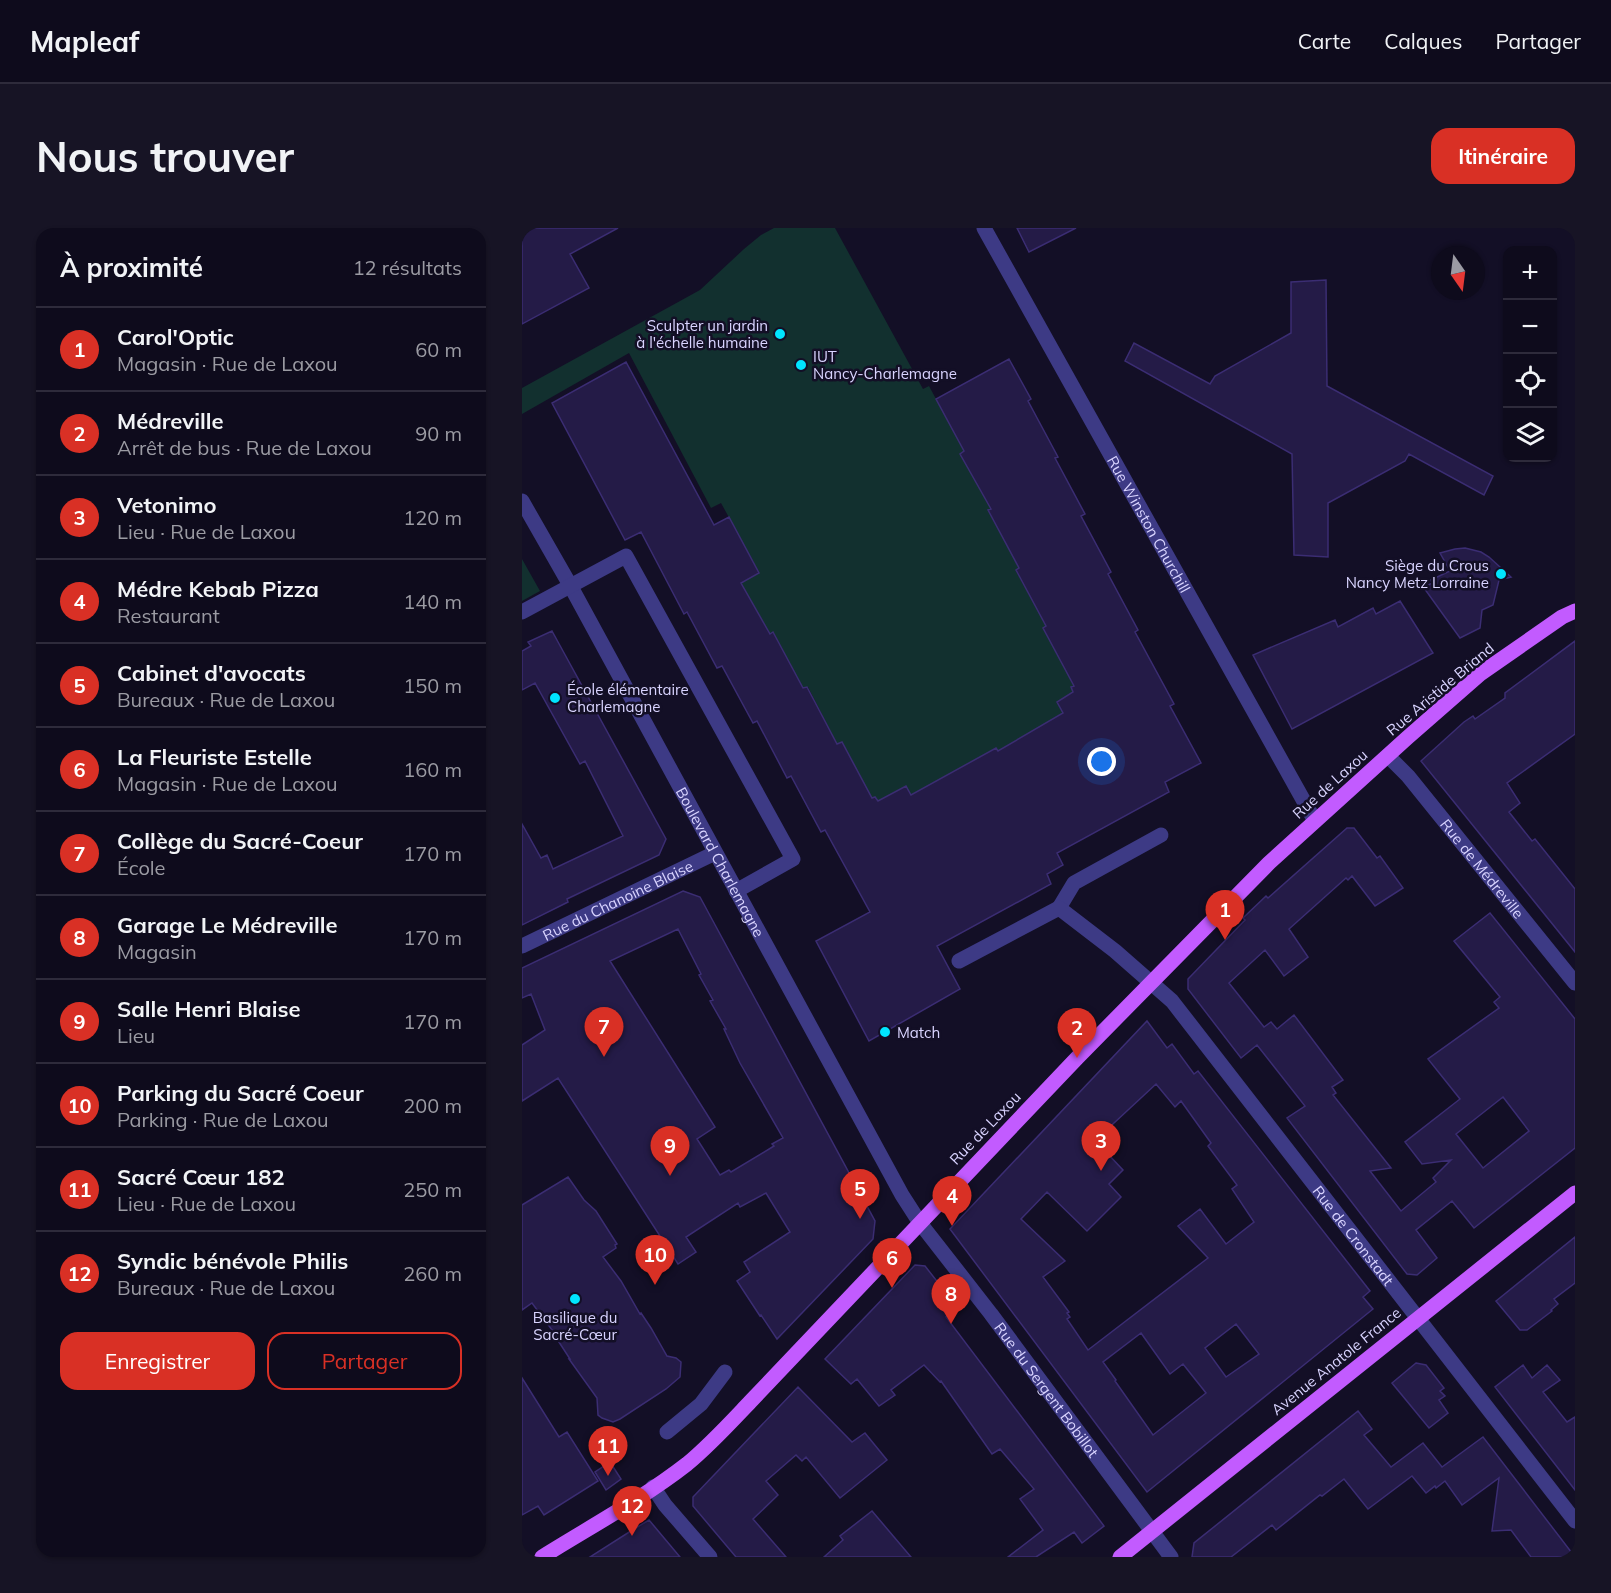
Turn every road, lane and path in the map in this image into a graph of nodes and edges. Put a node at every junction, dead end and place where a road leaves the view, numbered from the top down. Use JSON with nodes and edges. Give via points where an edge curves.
{"nodes":[{"id":1,"x":984,"y":228,"type":"edge"},
{"id":2,"x":522,"y":501,"type":"edge"},
{"id":3,"x":570,"y":585,"type":"junction"},
{"id":4,"x":1575,"y":611,"type":"edge"},
{"id":5,"x":522,"y":612,"type":"edge"},
{"id":6,"x":1389,"y":756,"type":"junction"},
{"id":7,"x":1315,"y":821,"type":"junction"},
{"id":8,"x":1161,"y":835,"type":"dead end"},
{"id":9,"x":715,"y":853,"type":"junction"},
{"id":10,"x":736,"y":891,"type":"junction"},
{"id":11,"x":1059,"y":908,"type":"junction"},
{"id":12,"x":522,"y":946,"type":"edge"},
{"id":13,"x":959,"y":961,"type":"dead end"},
{"id":14,"x":1150,"y":983,"type":"junction"},
{"id":15,"x":1575,"y":983,"type":"edge"},
{"id":16,"x":1575,"y":1193,"type":"edge"},
{"id":17,"x":920,"y":1223,"type":"junction"},
{"id":18,"x":1418,"y":1318,"type":"junction"},
{"id":19,"x":724,"y":1372,"type":"dead end"},
{"id":20,"x":667,"y":1432,"type":"dead end"},
{"id":21,"x":653,"y":1487,"type":"junction"},
{"id":22,"x":1575,"y":1521,"type":"edge"},
{"id":23,"x":1152,"y":1532,"type":"junction"},
{"id":24,"x":542,"y":1557,"type":"edge"},
{"id":25,"x":710,"y":1557,"type":"edge"},
{"id":26,"x":1120,"y":1557,"type":"edge"},
{"id":27,"x":1171,"y":1557,"type":"edge"}],
"edges":[{"from":1,"to":7,"type":"street","name":"Rue Winston Churchill"},
{"from":2,"to":3,"type":"street","name":"Boulevard Charlemagne"},
{"from":3,"to":5,"type":"street"},
{"from":3,"to":9,"type":"street","name":"Boulevard Charlemagne"},
{"from":3,"to":10,"type":"street","via":[[626,556],[793,859]]},
{"from":4,"to":6,"type":"main road","name":"Rue Aristide Briand","via":[[1480,674]]},
{"from":6,"to":7,"type":"main road","name":"Rue de Laxou"},
{"from":6,"to":15,"type":"street","name":"Rue de Médreville"},
{"from":7,"to":14,"type":"main road","name":"Rue de Laxou"},
{"from":8,"to":11,"type":"street","via":[[1074,883]]},
{"from":9,"to":10,"type":"street","name":"Boulevard Charlemagne"},
{"from":9,"to":12,"type":"street","name":"Rue du Chanoine Blaise"},
{"from":10,"to":17,"type":"street","name":"Boulevard Charlemagne","via":[[894,1183]]},
{"from":11,"to":13,"type":"street"},
{"from":11,"to":14,"type":"street","name":"Rue de Cronstadt"},
{"from":14,"to":17,"type":"main road","name":"Rue de Laxou"},
{"from":14,"to":18,"type":"street","name":"Rue de Cronstadt","via":[[1172,1000]]},
{"from":16,"to":18,"type":"main road","name":"Avenue Anatole France"},
{"from":17,"to":21,"type":"main road","name":"Rue de Laxou","via":[[721,1432],[687,1464]]},
{"from":17,"to":23,"type":"street","name":"Rue du Sergent Bobillot"},
{"from":18,"to":22,"type":"street","name":"Rue de Cronstadt"},
{"from":18,"to":23,"type":"main road","name":"Avenue Anatole France"},
{"from":19,"to":20,"type":"street","via":[[701,1404]]},
{"from":21,"to":24,"type":"main road","name":"Rue de Laxou"},
{"from":21,"to":25,"type":"street"},
{"from":23,"to":26,"type":"main road","name":"Avenue Anatole France"},
{"from":23,"to":27,"type":"street","name":"Rue du Sergent Bobillot"}]}
